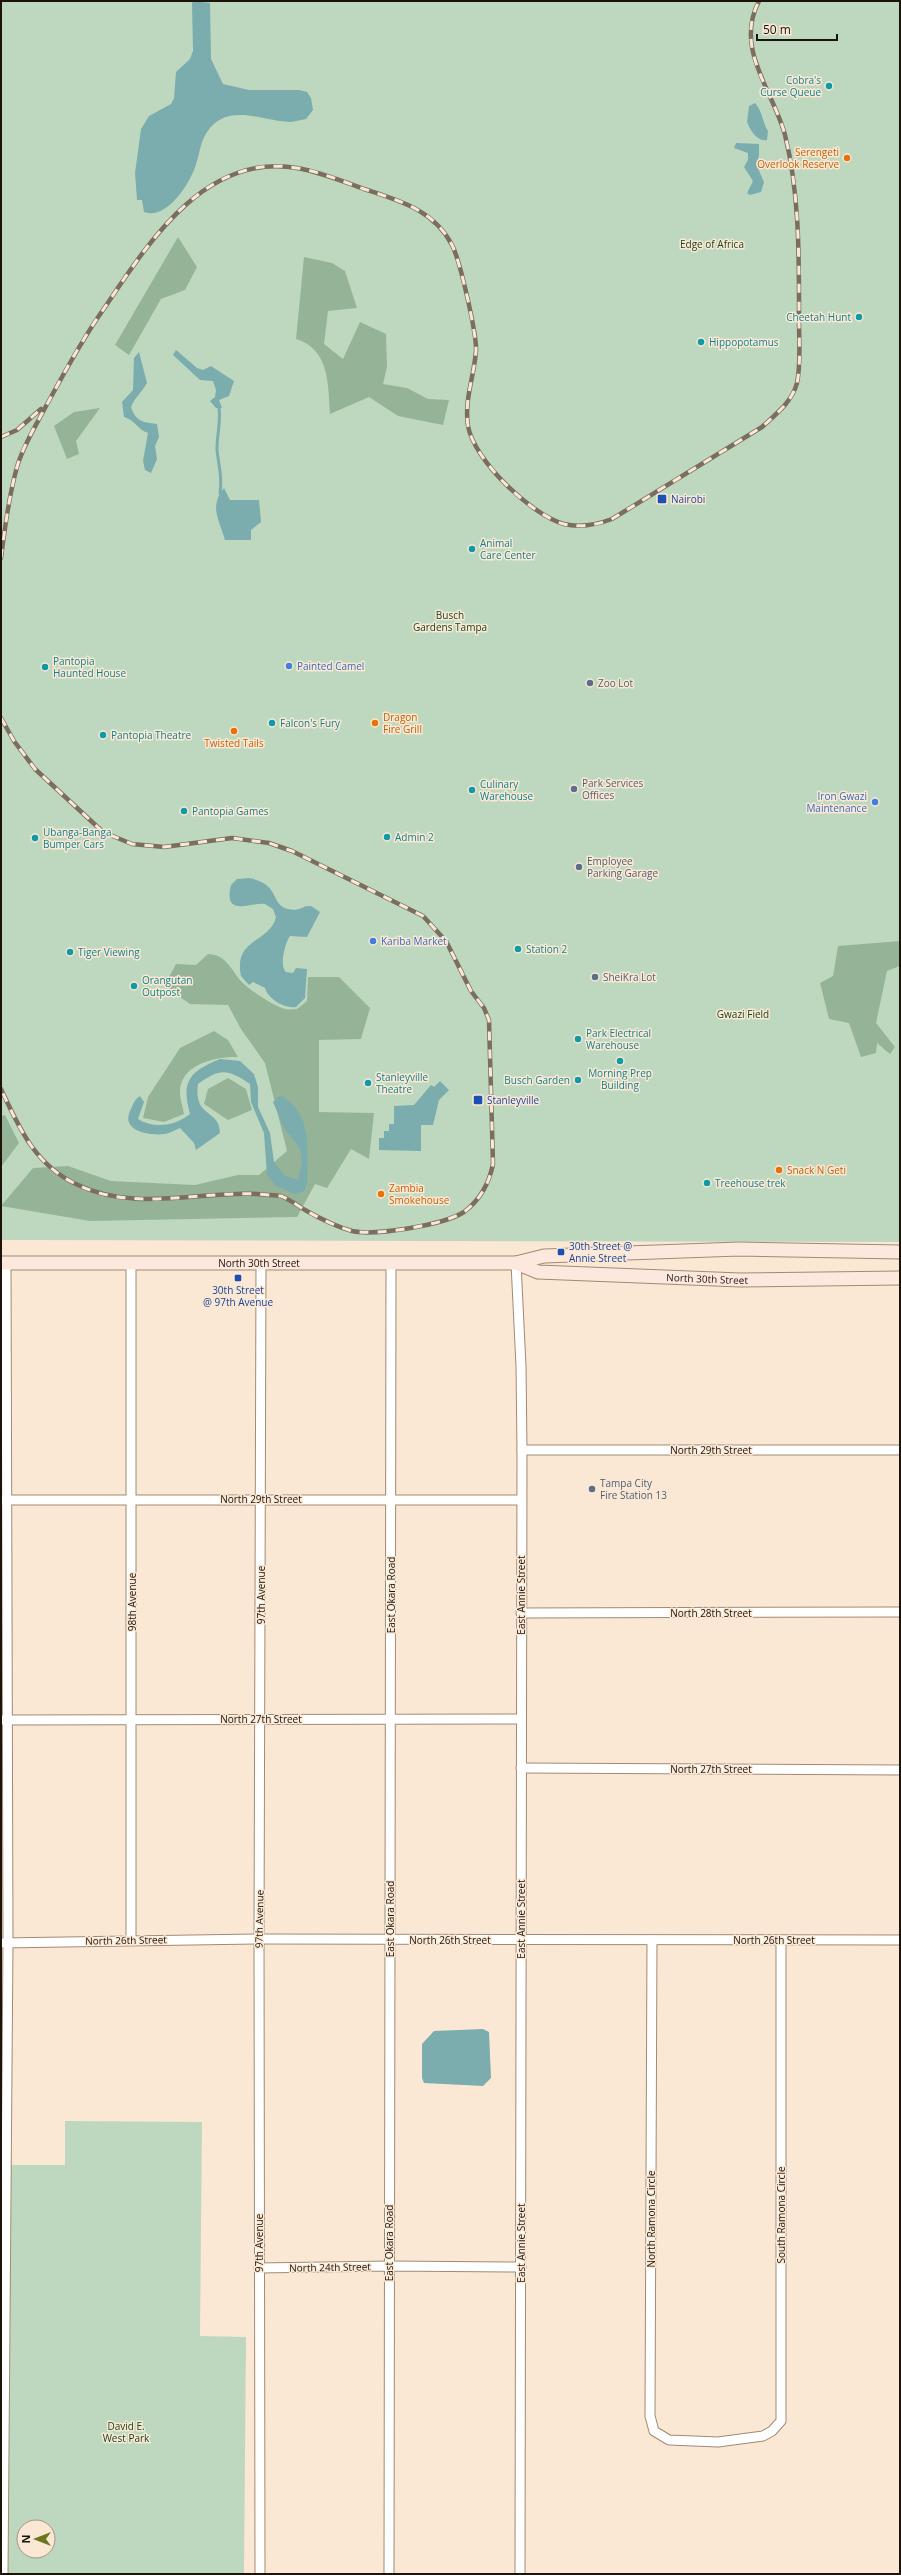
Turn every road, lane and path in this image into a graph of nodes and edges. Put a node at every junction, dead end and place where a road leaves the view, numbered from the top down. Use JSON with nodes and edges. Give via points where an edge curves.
{"nodes":[{"id":1,"x":900,"y":1252,"type":"edge"},
{"id":2,"x":4,"y":1263,"type":"edge"},
{"id":3,"x":131,"y":1263,"type":"junction"},
{"id":4,"x":262,"y":1264,"type":"junction"},
{"id":5,"x":391,"y":1264,"type":"junction"},
{"id":6,"x":516,"y":1264,"type":"junction"},
{"id":7,"x":900,"y":1278,"type":"edge"},
{"id":8,"x":522,"y":1450,"type":"junction"},
{"id":9,"x":900,"y":1450,"type":"edge"},
{"id":10,"x":392,"y":1498,"type":"junction"},
{"id":11,"x":4,"y":1500,"type":"edge"},
{"id":12,"x":132,"y":1500,"type":"junction"},
{"id":13,"x":262,"y":1500,"type":"junction"},
{"id":14,"x":521,"y":1500,"type":"junction"},
{"id":15,"x":900,"y":1612,"type":"edge"},
{"id":16,"x":521,"y":1613,"type":"junction"},
{"id":17,"x":262,"y":1718,"type":"junction"},
{"id":18,"x":391,"y":1718,"type":"junction"},
{"id":19,"x":521,"y":1718,"type":"junction"},
{"id":20,"x":131,"y":1719,"type":"junction"},
{"id":21,"x":4,"y":1720,"type":"edge"},
{"id":22,"x":521,"y":1768,"type":"junction"},
{"id":23,"x":900,"y":1770,"type":"edge"},
{"id":24,"x":259,"y":1939,"type":"junction"},
{"id":25,"x":131,"y":1940,"type":"junction"},
{"id":26,"x":389,"y":1940,"type":"junction"},
{"id":27,"x":521,"y":1940,"type":"junction"},
{"id":28,"x":652,"y":1940,"type":"junction"},
{"id":29,"x":781,"y":1940,"type":"junction"},
{"id":30,"x":900,"y":1940,"type":"edge"},
{"id":31,"x":4,"y":1943,"type":"edge"},
{"id":32,"x":389,"y":2266,"type":"junction"},
{"id":33,"x":521,"y":2267,"type":"junction"},
{"id":34,"x":259,"y":2268,"type":"junction"},
{"id":35,"x":718,"y":2442,"type":"joint"},
{"id":36,"x":3,"y":2574,"type":"edge"},
{"id":37,"x":260,"y":2574,"type":"edge"},
{"id":38,"x":389,"y":2574,"type":"edge"},
{"id":39,"x":520,"y":2574,"type":"edge"}],
"edges":[{"from":1,"to":6,"type":"main road","name":"North 30th Street","via":[[739,1249],[544,1256]]},
{"from":2,"to":3,"type":"main road","name":"North 30th Street"},
{"from":2,"to":11,"type":"street"},
{"from":3,"to":4,"type":"main road","name":"North 30th Street"},
{"from":3,"to":12,"type":"street","name":"98th Avenue"},
{"from":4,"to":5,"type":"main road","name":"North 30th Street"},
{"from":4,"to":13,"type":"street","name":"97th Avenue"},
{"from":5,"to":6,"type":"main road","name":"North 30th Street"},
{"from":5,"to":10,"type":"street","name":"East Okara Road"},
{"from":6,"to":7,"type":"main road","name":"North 30th Street","via":[[538,1272],[732,1280]]},
{"from":6,"to":8,"type":"street","name":"East Annie Street","via":[[522,1366]]},
{"from":8,"to":9,"type":"street","name":"North 29th Street"},
{"from":8,"to":14,"type":"street","name":"East Annie Street"},
{"from":10,"to":13,"type":"street","name":"North 29th Street"},
{"from":10,"to":14,"type":"street","name":"North 29th Street"},
{"from":10,"to":18,"type":"street","name":"East Okara Road"},
{"from":11,"to":12,"type":"street","name":"North 29th Street"},
{"from":11,"to":21,"type":"street"},
{"from":12,"to":13,"type":"street","name":"North 29th Street"},
{"from":12,"to":20,"type":"street","name":"98th Avenue"},
{"from":13,"to":17,"type":"street","name":"97th Avenue"},
{"from":14,"to":16,"type":"street","name":"East Annie Street"},
{"from":15,"to":16,"type":"street","name":"North 28th Street"},
{"from":16,"to":19,"type":"street","name":"East Annie Street"},
{"from":17,"to":18,"type":"street","name":"North 27th Street"},
{"from":17,"to":20,"type":"street","name":"North 27th Street"},
{"from":17,"to":24,"type":"street","name":"97th Avenue"},
{"from":18,"to":19,"type":"street","name":"North 27th Street"},
{"from":18,"to":26,"type":"street","name":"East Okara Road"},
{"from":19,"to":22,"type":"street","name":"East Annie Street"},
{"from":20,"to":21,"type":"street","name":"North 27th Street"},
{"from":20,"to":25,"type":"street","name":"98th Avenue"},
{"from":21,"to":31,"type":"street"},
{"from":22,"to":23,"type":"street","name":"North 27th Street"},
{"from":22,"to":27,"type":"street","name":"East Annie Street"},
{"from":24,"to":25,"type":"street","name":"North 26th Street"},
{"from":24,"to":26,"type":"street","name":"North 26th Street"},
{"from":24,"to":34,"type":"street","name":"97th Avenue"},
{"from":25,"to":31,"type":"street","name":"North 26th Street"},
{"from":26,"to":27,"type":"street","name":"North 26th Street"},
{"from":26,"to":32,"type":"street","name":"East Okara Road"},
{"from":27,"to":28,"type":"street","name":"North 26th Street"},
{"from":27,"to":33,"type":"street","name":"East Annie Street"},
{"from":28,"to":29,"type":"street","name":"North 26th Street"},
{"from":28,"to":35,"type":"street","name":"North Ramona Circle","via":[[650,2416],[654,2431],[670,2440]]},
{"from":29,"to":30,"type":"street","name":"North 26th Street"},
{"from":29,"to":35,"type":"street","name":"South Ramona Circle","via":[[781,2421],[763,2436]]},
{"from":31,"to":36,"type":"street"},
{"from":32,"to":33,"type":"street","name":"North 24th Street"},
{"from":32,"to":34,"type":"street","name":"North 24th Street"},
{"from":32,"to":38,"type":"street","name":"East Okara Road"},
{"from":33,"to":39,"type":"street","name":"East Annie Street"},
{"from":34,"to":37,"type":"street","name":"97th Avenue"}]}
